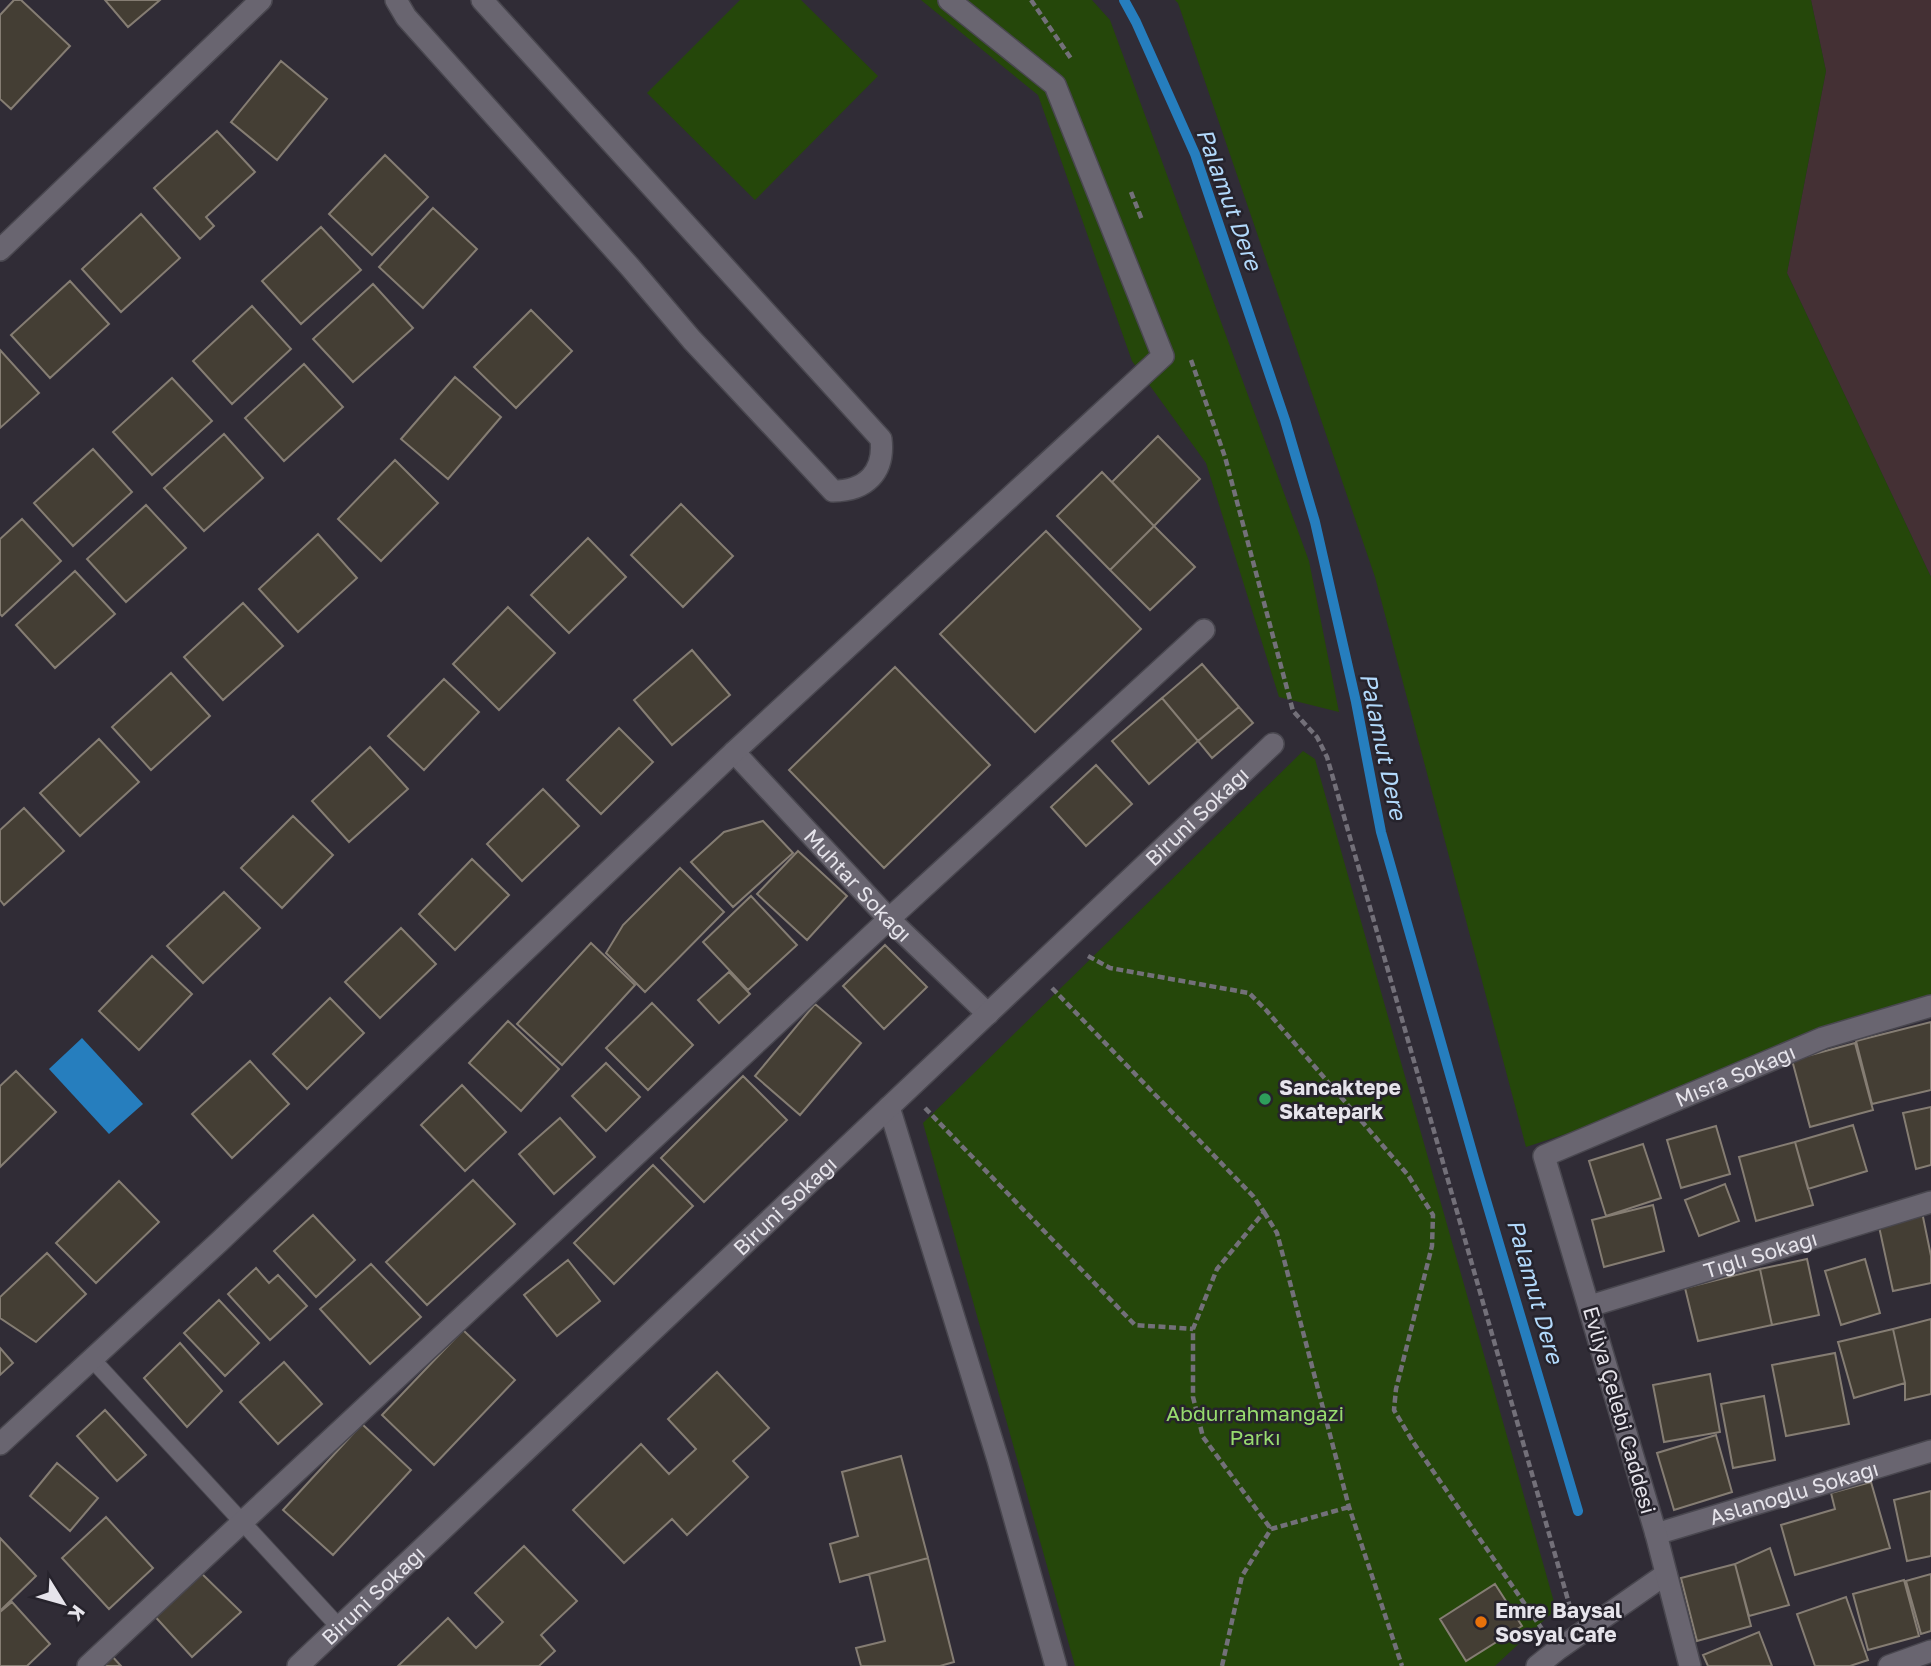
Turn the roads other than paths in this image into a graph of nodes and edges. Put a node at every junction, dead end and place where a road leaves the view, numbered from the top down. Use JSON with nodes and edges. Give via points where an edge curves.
{"nodes":[{"id":1,"x":261,"y":0,"type":"edge"},
{"id":2,"x":396,"y":0,"type":"edge"},
{"id":3,"x":482,"y":0,"type":"edge"},
{"id":4,"x":949,"y":0,"type":"edge"},
{"id":5,"x":0,"y":250,"type":"edge"},
{"id":6,"x":1204,"y":630,"type":"dead end"},
{"id":7,"x":1273,"y":744,"type":"dead end"},
{"id":8,"x":734,"y":752,"type":"junction"},
{"id":9,"x":889,"y":919,"type":"junction"},
{"id":10,"x":1931,"y":1006,"type":"edge"},
{"id":11,"x":988,"y":1014,"type":"junction"},
{"id":12,"x":889,"y":1107,"type":"junction"},
{"id":13,"x":1544,"y":1156,"type":"joint"},
{"id":14,"x":1931,"y":1202,"type":"edge"},
{"id":15,"x":1590,"y":1306,"type":"junction"},
{"id":16,"x":92,"y":1359,"type":"junction"},
{"id":17,"x":0,"y":1444,"type":"edge"},
{"id":18,"x":1931,"y":1451,"type":"edge"},
{"id":19,"x":242,"y":1522,"type":"junction"},
{"id":20,"x":1656,"y":1534,"type":"junction"},
{"id":21,"x":1666,"y":1574,"type":"junction"},
{"id":22,"x":339,"y":1627,"type":"junction"},
{"id":23,"x":1931,"y":1651,"type":"edge"},
{"id":24,"x":88,"y":1666,"type":"edge"},
{"id":25,"x":298,"y":1666,"type":"edge"},
{"id":26,"x":1056,"y":1666,"type":"edge"},
{"id":27,"x":1537,"y":1666,"type":"edge"},
{"id":28,"x":1690,"y":1666,"type":"edge"},
{"id":29,"x":1889,"y":1666,"type":"edge"}],
"edges":[{"from":1,"to":5,"type":"street"},
{"from":2,"to":3,"type":"street","via":[[405,17],[692,340],[833,491],[861,486],[879,466],[881,439]]},
{"from":4,"to":8,"type":"street","via":[[1055,85],[1163,356]]},
{"from":6,"to":9,"type":"street"},
{"from":7,"to":11,"type":"street","name":"Biruni Sokağı"},
{"from":8,"to":9,"type":"street","name":"Muhtar Sokağı"},
{"from":8,"to":16,"type":"street"},
{"from":9,"to":11,"type":"street","name":"Muhtar Sokağı"},
{"from":9,"to":19,"type":"street"},
{"from":10,"to":13,"type":"street","name":"Mısra Sokağı","via":[[1823,1038]]},
{"from":11,"to":12,"type":"street","name":"Biruni Sokağı"},
{"from":12,"to":22,"type":"street","name":"Biruni Sokağı"},
{"from":12,"to":26,"type":"street"},
{"from":13,"to":15,"type":"street","name":"Evliya Çelebi Caddesi"},
{"from":14,"to":15,"type":"street","name":"Tığlı Sokağı"},
{"from":15,"to":20,"type":"street","name":"Evliya Çelebi Caddesi"},
{"from":16,"to":17,"type":"street"},
{"from":16,"to":19,"type":"lane"},
{"from":18,"to":20,"type":"street","name":"Aslanoğlu Sokağı"},
{"from":19,"to":22,"type":"lane"},
{"from":19,"to":24,"type":"street"},
{"from":20,"to":21,"type":"street","name":"Evliya Çelebi Caddesi"},
{"from":21,"to":27,"type":"street"},
{"from":21,"to":28,"type":"street","name":"Evliya Çelebi Caddesi"},
{"from":22,"to":25,"type":"street","name":"Biruni Sokağı"},
{"from":23,"to":29,"type":"street"}]}
